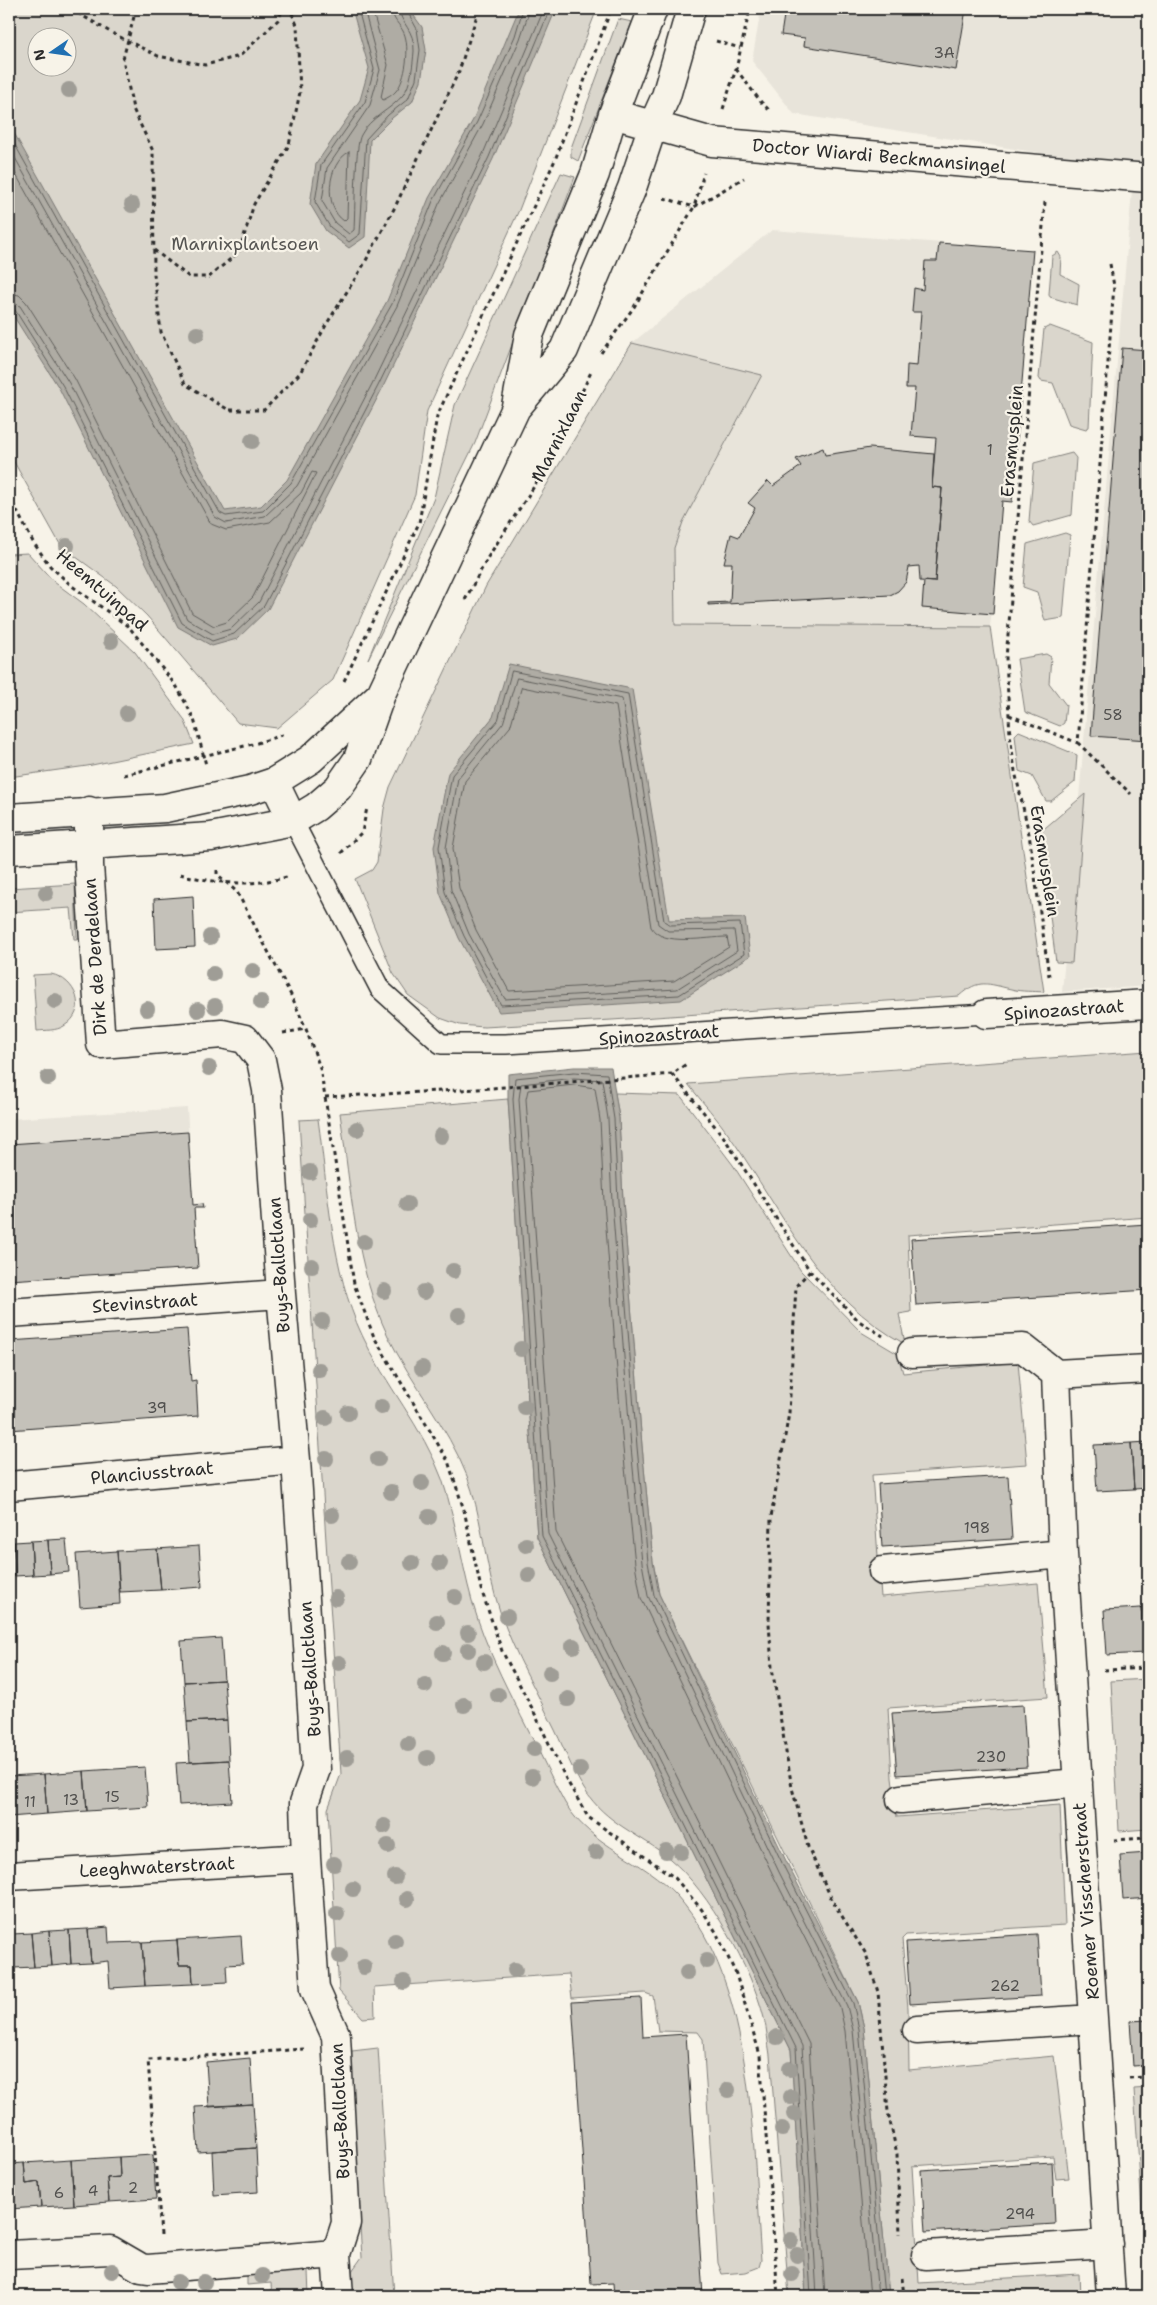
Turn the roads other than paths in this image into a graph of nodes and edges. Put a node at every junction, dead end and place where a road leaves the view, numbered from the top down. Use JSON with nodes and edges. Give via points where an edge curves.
{"nodes":[{"id":1,"x":653,"y":9,"type":"edge"},
{"id":2,"x":692,"y":9,"type":"edge"},
{"id":3,"x":613,"y":114,"type":"junction"},
{"id":4,"x":653,"y":125,"type":"junction"},
{"id":5,"x":1148,"y":178,"type":"edge"},
{"id":6,"x":516,"y":408,"type":"junction"},
{"id":7,"x":381,"y":694,"type":"junction"},
{"id":8,"x":274,"y":782,"type":"junction"},
{"id":9,"x":89,"y":811,"type":"junction"},
{"id":10,"x":9,"y":818,"type":"edge"},
{"id":11,"x":293,"y":821,"type":"junction"},
{"id":12,"x":90,"y":844,"type":"junction"},
{"id":13,"x":9,"y":850,"type":"edge"},
{"id":14,"x":1148,"y":1004,"type":"edge"},
{"id":15,"x":986,"y":1014,"type":"joint"},
{"id":16,"x":245,"y":1039,"type":"joint"},
{"id":17,"x":280,"y":1294,"type":"junction"},
{"id":18,"x":9,"y":1313,"type":"edge"},
{"id":19,"x":912,"y":1353,"type":"road end"},
{"id":20,"x":1148,"y":1369,"type":"edge"},
{"id":21,"x":1056,"y":1374,"type":"junction"},
{"id":22,"x":296,"y":1460,"type":"junction"},
{"id":23,"x":9,"y":1486,"type":"edge"},
{"id":24,"x":1063,"y":1554,"type":"junction"},
{"id":25,"x":883,"y":1571,"type":"dead end"},
{"id":26,"x":1078,"y":1783,"type":"junction"},
{"id":27,"x":901,"y":1799,"type":"dead end"},
{"id":28,"x":306,"y":1858,"type":"junction"},
{"id":29,"x":9,"y":1876,"type":"edge"},
{"id":30,"x":1093,"y":2019,"type":"junction"},
{"id":31,"x":917,"y":2030,"type":"dead end"},
{"id":32,"x":1108,"y":2244,"type":"junction"},
{"id":33,"x":336,"y":2254,"type":"junction"},
{"id":34,"x":9,"y":2255,"type":"edge"},
{"id":35,"x":926,"y":2255,"type":"dead end"},
{"id":36,"x":339,"y":2296,"type":"edge"},
{"id":37,"x":1112,"y":2296,"type":"edge"}],
"edges":[{"from":1,"to":3,"type":"street"},
{"from":2,"to":4,"type":"street","via":[[666,96]]},
{"from":3,"to":4,"type":"street","name":"Doctor Wiardi Beckmansingel"},
{"from":3,"to":6,"type":"street","via":[[595,174],[529,335]]},
{"from":4,"to":5,"type":"street","name":"Doctor Wiardi Beckmansingel","via":[[712,142]]},
{"from":4,"to":6,"type":"street","via":[[632,188],[564,350]]},
{"from":6,"to":7,"type":"street"},
{"from":7,"to":8,"type":"street","via":[[311,759]]},
{"from":7,"to":11,"type":"street","via":[[358,759],[338,788]]},
{"from":8,"to":9,"type":"street","via":[[211,800],[164,808]]},
{"from":8,"to":11,"type":"street"},
{"from":9,"to":10,"type":"street"},
{"from":9,"to":12,"type":"street","name":"Dirk de Derdelaan"},
{"from":11,"to":12,"type":"street","via":[[211,837]]},
{"from":11,"to":15,"type":"lane","name":"Spinozastraat","via":[[380,989],[441,1044],[516,1044]]},
{"from":12,"to":13,"type":"street"},
{"from":12,"to":16,"type":"street","name":"Dirk de Derdelaan","via":[[101,1044],[222,1034]]},
{"from":14,"to":15,"type":"street","name":"Spinozastraat"},
{"from":16,"to":17,"type":"street","name":"Buys-Ballotlaan","via":[[260,1060],[267,1090]]},
{"from":17,"to":18,"type":"street","name":"Stevinstraat"},
{"from":17,"to":22,"type":"street","name":"Buys-Ballotlaan"},
{"from":19,"to":21,"type":"street","via":[[1023,1348]]},
{"from":20,"to":21,"type":"street"},
{"from":21,"to":24,"type":"street","name":"Roemer Visscherstraat"},
{"from":22,"to":23,"type":"street","name":"Planciusstraat"},
{"from":22,"to":28,"type":"street","name":"Buys-Ballotlaan","via":[[316,1769],[304,1803]]},
{"from":24,"to":25,"type":"street"},
{"from":24,"to":26,"type":"street","name":"Roemer Visscherstraat"},
{"from":26,"to":27,"type":"street","name":"Roemer Visscherstraat"},
{"from":26,"to":30,"type":"street","name":"Roemer Visscherstraat"},
{"from":28,"to":29,"type":"street","name":"Leeghwaterstraat"},
{"from":28,"to":33,"type":"street","name":"Buys-Ballotlaan","via":[[315,1989],[336,2036],[346,2223]]},
{"from":30,"to":31,"type":"street","name":"Roemer Visscherstraat"},
{"from":30,"to":32,"type":"street","name":"Roemer Visscherstraat"},
{"from":32,"to":35,"type":"street"},
{"from":32,"to":37,"type":"street","name":"Roemer Visscherstraat"},
{"from":33,"to":34,"type":"street","via":[[163,2268],[141,2268],[110,2250]]},
{"from":33,"to":36,"type":"street","name":"Buys-Ballotlaan"}]}
